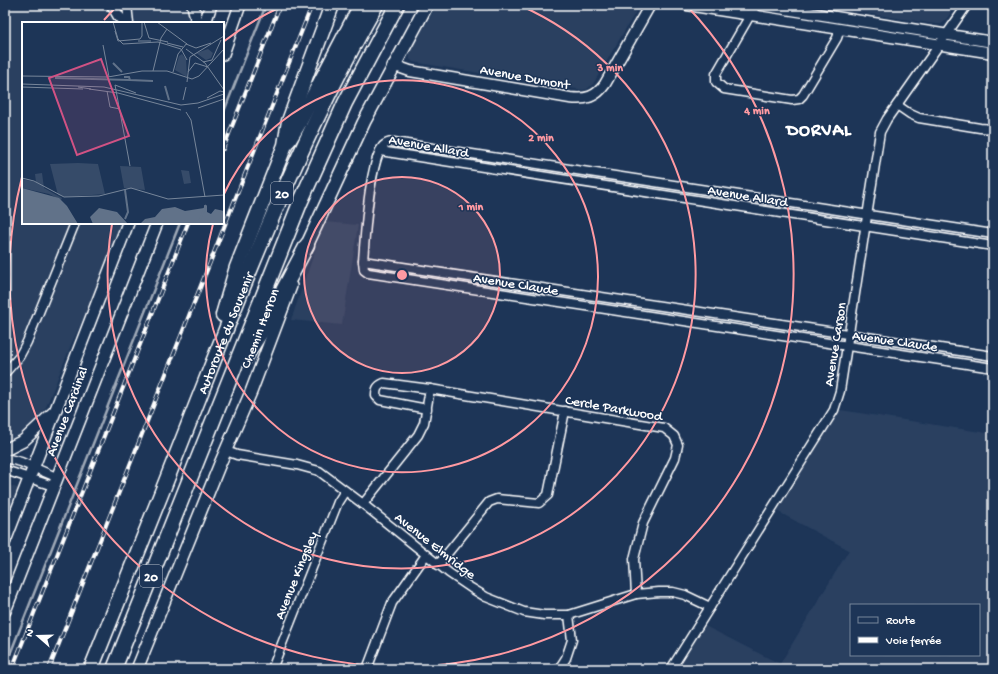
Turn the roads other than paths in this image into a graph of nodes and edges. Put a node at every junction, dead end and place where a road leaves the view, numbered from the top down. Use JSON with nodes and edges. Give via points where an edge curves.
{"nodes":[{"id":1,"x":112,"y":5,"type":"edge"},
{"id":2,"x":127,"y":5,"type":"edge"},
{"id":3,"x":193,"y":5,"type":"edge"},
{"id":4,"x":211,"y":5,"type":"edge"},
{"id":5,"x":240,"y":5,"type":"edge"},
{"id":6,"x":332,"y":5,"type":"edge"},
{"id":7,"x":361,"y":5,"type":"edge"},
{"id":8,"x":376,"y":5,"type":"edge"},
{"id":9,"x":397,"y":5,"type":"edge"},
{"id":10,"x":427,"y":5,"type":"edge"},
{"id":11,"x":650,"y":5,"type":"edge"},
{"id":12,"x":687,"y":5,"type":"edge"},
{"id":13,"x":756,"y":5,"type":"edge"},
{"id":14,"x":760,"y":5,"type":"edge"},
{"id":15,"x":967,"y":5,"type":"edge"},
{"id":16,"x":750,"y":14,"type":"junction"},
{"id":17,"x":127,"y":22,"type":"edge"},
{"id":18,"x":128,"y":22,"type":"edge"},
{"id":19,"x":197,"y":22,"type":"edge"},
{"id":20,"x":204,"y":22,"type":"edge"},
{"id":21,"x":840,"y":28,"type":"junction"},
{"id":22,"x":947,"y":34,"type":"junction"},
{"id":23,"x":993,"y":42,"type":"edge"},
{"id":24,"x":940,"y":44,"type":"junction"},
{"id":25,"x":224,"y":51,"type":"edge"},
{"id":26,"x":993,"y":53,"type":"edge"},
{"id":27,"x":393,"y":65,"type":"junction"},
{"id":28,"x":897,"y":105,"type":"junction"},
{"id":29,"x":993,"y":129,"type":"edge"},
{"id":30,"x":285,"y":145,"type":"junction"},
{"id":31,"x":380,"y":151,"type":"junction"},
{"id":32,"x":552,"y":166,"type":"junction"},
{"id":33,"x":550,"y":178,"type":"junction"},
{"id":34,"x":703,"y":189,"type":"junction"},
{"id":35,"x":702,"y":201,"type":"junction"},
{"id":36,"x":867,"y":215,"type":"junction"},
{"id":37,"x":75,"y":224,"type":"edge"},
{"id":38,"x":128,"y":224,"type":"edge"},
{"id":39,"x":157,"y":224,"type":"edge"},
{"id":40,"x":865,"y":226,"type":"junction"},
{"id":41,"x":993,"y":234,"type":"edge"},
{"id":42,"x":307,"y":245,"type":"junction"},
{"id":43,"x":993,"y":246,"type":"edge"},
{"id":44,"x":363,"y":261,"type":"junction"},
{"id":45,"x":676,"y":308,"type":"junction"},
{"id":46,"x":674,"y":320,"type":"junction"},
{"id":47,"x":849,"y":334,"type":"junction"},
{"id":48,"x":847,"y":346,"type":"junction"},
{"id":49,"x":993,"y":356,"type":"edge"},
{"id":50,"x":993,"y":368,"type":"edge"},
{"id":51,"x":5,"y":373,"type":"edge"},
{"id":52,"x":227,"y":384,"type":"junction"},
{"id":53,"x":203,"y":388,"type":"junction"},
{"id":54,"x":430,"y":389,"type":"junction"},
{"id":55,"x":56,"y":409,"type":"junction"},
{"id":56,"x":427,"y":409,"type":"junction"},
{"id":57,"x":565,"y":411,"type":"junction"},
{"id":58,"x":5,"y":450,"type":"edge"},
{"id":59,"x":226,"y":451,"type":"junction"},
{"id":60,"x":5,"y":458,"type":"edge"},
{"id":61,"x":5,"y":470,"type":"edge"},
{"id":62,"x":32,"y":473,"type":"junction"},
{"id":63,"x":55,"y":482,"type":"junction"},
{"id":64,"x":345,"y":491,"type":"junction"},
{"id":65,"x":363,"y":504,"type":"junction"},
{"id":66,"x":5,"y":541,"type":"edge"},
{"id":67,"x":426,"y":555,"type":"junction"},
{"id":68,"x":438,"y":565,"type":"junction"},
{"id":69,"x":636,"y":594,"type":"junction"},
{"id":70,"x":710,"y":607,"type":"junction"},
{"id":71,"x":5,"y":611,"type":"edge"},
{"id":72,"x":569,"y":615,"type":"junction"},
{"id":73,"x":91,"y":669,"type":"edge"},
{"id":74,"x":114,"y":669,"type":"edge"},
{"id":75,"x":137,"y":669,"type":"edge"},
{"id":76,"x":272,"y":669,"type":"edge"},
{"id":77,"x":367,"y":669,"type":"edge"},
{"id":78,"x":559,"y":669,"type":"edge"},
{"id":79,"x":671,"y":669,"type":"edge"}],
"edges":[{"from":1,"to":17,"type":"street","via":[[118,16]]},
{"from":2,"to":18,"type":"street"},
{"from":3,"to":19,"type":"main road"},
{"from":4,"to":20,"type":"main road"},
{"from":5,"to":25,"type":"main road"},
{"from":6,"to":30,"type":"highway","via":[[290,122]]},
{"from":7,"to":30,"type":"highway"},
{"from":8,"to":53,"type":"highway","name":"Autoroute du Souvenir","number":"20","via":[[332,87],[282,193]]},
{"from":9,"to":52,"type":"highway","name":"Autoroute du Souvenir","number":"20","via":[[317,164]]},
{"from":10,"to":27,"type":"main road","name":"Chemin Herron"},
{"from":11,"to":27,"type":"street","name":"Avenue Dumont","via":[[605,84],[589,98],[570,98],[410,71]]},
{"from":12,"to":16,"type":"street"},
{"from":13,"to":16,"type":"street"},
{"from":14,"to":22,"type":"street"},
{"from":15,"to":22,"type":"street","name":"Avenue Carson"},
{"from":16,"to":21,"type":"street"},
{"from":16,"to":21,"type":"street","via":[[716,74],[716,82],[724,89],[799,99]]},
{"from":21,"to":24,"type":"street"},
{"from":22,"to":23,"type":"street"},
{"from":22,"to":24,"type":"street","name":"Avenue Carson"},
{"from":24,"to":26,"type":"street"},
{"from":24,"to":28,"type":"street","name":"Avenue Carson"},
{"from":27,"to":42,"type":"main road","name":"Chemin Herron"},
{"from":28,"to":29,"type":"street","via":[[919,118]]},
{"from":28,"to":36,"type":"street","name":"Avenue Carson","via":[[879,135]]},
{"from":30,"to":53,"type":"highway","via":[[236,267]]},
{"from":31,"to":32,"type":"street","name":"Avenue Allard","via":[[386,144],[394,142]]},
{"from":31,"to":33,"type":"street","name":"Avenue Allard"},
{"from":31,"to":44,"type":"street","via":[[368,202]]},
{"from":32,"to":33,"type":"street"},
{"from":32,"to":34,"type":"street","name":"Avenue Allard"},
{"from":33,"to":35,"type":"street","name":"Avenue Allard"},
{"from":34,"to":35,"type":"street"},
{"from":34,"to":36,"type":"street","name":"Avenue Allard"},
{"from":35,"to":40,"type":"street","name":"Avenue Allard"},
{"from":36,"to":40,"type":"street","name":"Avenue Carson"},
{"from":36,"to":41,"type":"street","name":"Avenue Allard"},
{"from":37,"to":51,"type":"street","via":[[27,342]]},
{"from":38,"to":55,"type":"main road","name":"Avenue Cardinal"},
{"from":39,"to":63,"type":"main road","name":"Avenue Cardinal"},
{"from":40,"to":43,"type":"street","name":"Avenue Allard"},
{"from":40,"to":47,"type":"street","name":"Avenue Carson"},
{"from":42,"to":52,"type":"highway","via":[[261,332]]},
{"from":42,"to":59,"type":"main road","name":"Chemin Herron"},
{"from":44,"to":45,"type":"street","name":"Avenue Claude"},
{"from":44,"to":46,"type":"street","name":"Avenue Claude","via":[[364,270],[368,273]]},
{"from":45,"to":46,"type":"street"},
{"from":45,"to":47,"type":"street","name":"Avenue Claude"},
{"from":46,"to":48,"type":"street","name":"Avenue Claude"},
{"from":47,"to":48,"type":"street","name":"Avenue Carson"},
{"from":47,"to":49,"type":"street","name":"Avenue Claude"},
{"from":48,"to":50,"type":"street","name":"Avenue Claude"},
{"from":48,"to":70,"type":"street","name":"Avenue Carson","via":[[840,391],[834,410]]},
{"from":52,"to":74,"type":"highway","name":"Autoroute du Souvenir","number":"20"},
{"from":53,"to":73,"type":"highway","name":"Autoroute du Souvenir","number":"20"},
{"from":54,"to":56,"type":"street"},
{"from":54,"to":56,"type":"street","name":"Cercle Parkwood","via":[[384,383],[376,390],[376,396],[380,400]]},
{"from":54,"to":57,"type":"street","name":"Cercle Parkwood"},
{"from":55,"to":58,"type":"main road","via":[[23,441]]},
{"from":55,"to":62,"type":"main road","name":"Avenue Cardinal"},
{"from":56,"to":65,"type":"street","via":[[418,435]]},
{"from":57,"to":68,"type":"street","via":[[548,495],[539,503],[497,499],[489,502]]},
{"from":57,"to":69,"type":"street","name":"Cercle Parkwood","via":[[664,428],[674,436],[678,444],[675,458],[643,523],[634,559]]},
{"from":59,"to":64,"type":"street","name":"Avenue Elmridge","via":[[313,468]]},
{"from":59,"to":75,"type":"main road","name":"Chemin Herron"},
{"from":60,"to":62,"type":"street","via":[[21,462]]},
{"from":61,"to":62,"type":"street"},
{"from":62,"to":63,"type":"street"},
{"from":62,"to":66,"type":"main road","name":"Avenue Cardinal"},
{"from":63,"to":71,"type":"main road","name":"Avenue Cardinal"},
{"from":64,"to":65,"type":"street","name":"Avenue Elmridge"},
{"from":64,"to":76,"type":"street","name":"Avenue Kingsley","via":[[338,502]]},
{"from":65,"to":67,"type":"street","name":"Avenue Elmridge"},
{"from":67,"to":68,"type":"street","name":"Avenue Elmridge"},
{"from":67,"to":77,"type":"street","via":[[392,603]]},
{"from":68,"to":72,"type":"street","name":"Avenue Elmridge","via":[[486,597],[524,612]]},
{"from":69,"to":70,"type":"street","name":"Avenue Elmridge","via":[[673,592]]},
{"from":69,"to":72,"type":"street","name":"Avenue Elmridge"},
{"from":70,"to":79,"type":"street","name":"Avenue Carson"},
{"from":72,"to":78,"type":"street","via":[[572,640]]}]}
